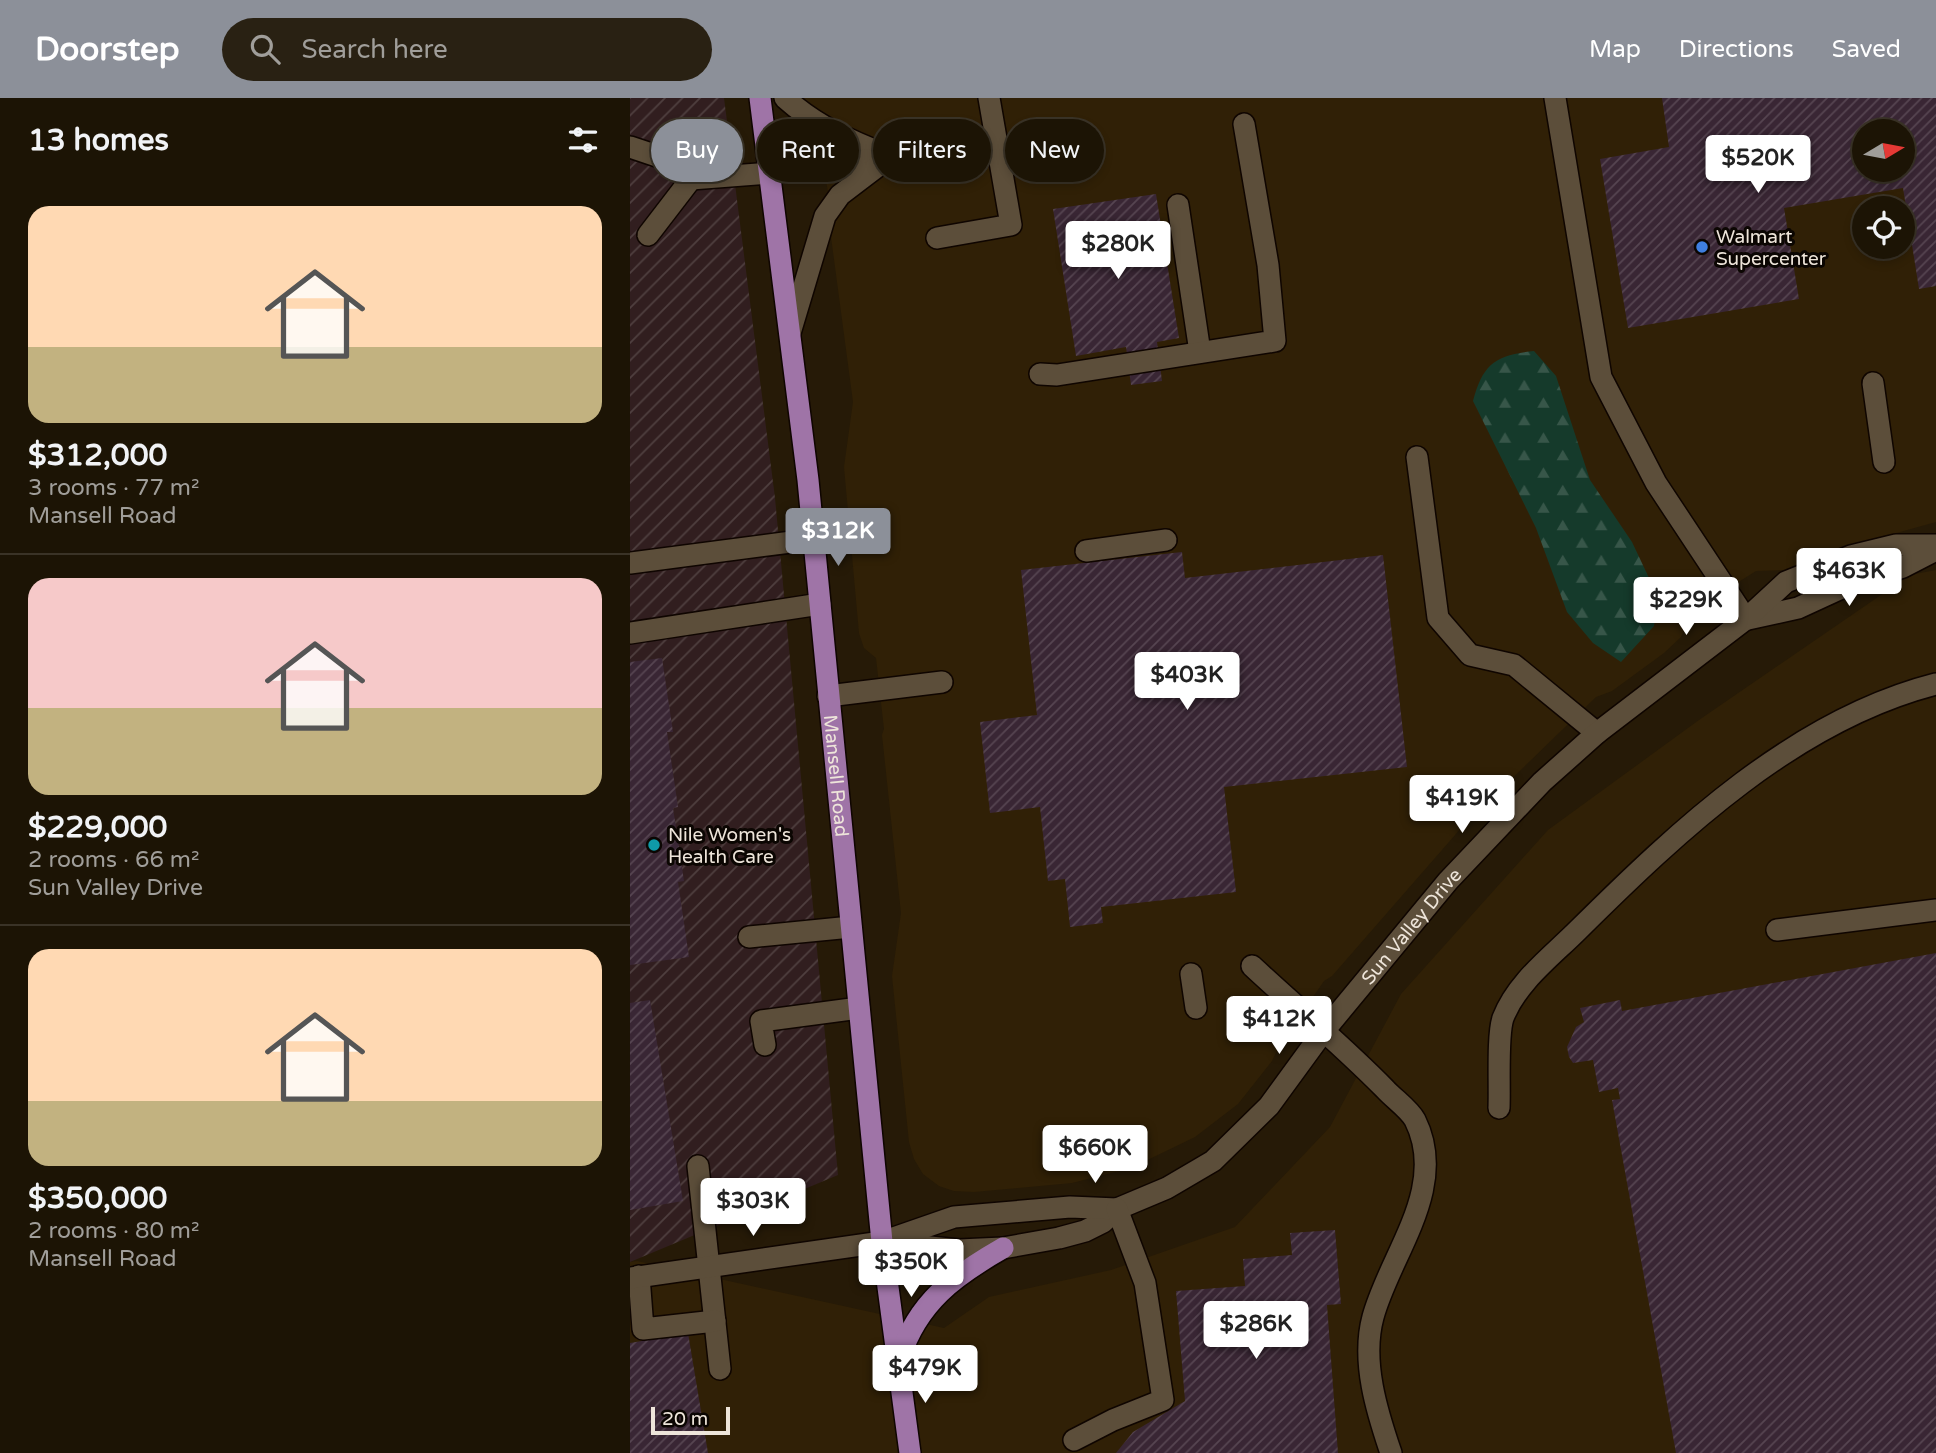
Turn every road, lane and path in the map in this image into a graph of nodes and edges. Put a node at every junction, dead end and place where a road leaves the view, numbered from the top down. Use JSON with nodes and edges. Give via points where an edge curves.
{"nodes":[{"id":1,"x":760,"y":98,"type":"edge"},
{"id":2,"x":785,"y":98,"type":"edge"},
{"id":3,"x":989,"y":98,"type":"edge"},
{"id":4,"x":1555,"y":98,"type":"edge"},
{"id":5,"x":763,"y":119,"type":"edge"},
{"id":6,"x":1244,"y":124,"type":"dead end"},
{"id":7,"x":630,"y":146,"type":"edge"},
{"id":8,"x":1005,"y":146,"type":"edge"},
{"id":9,"x":873,"y":150,"type":"edge"},
{"id":10,"x":651,"y":154,"type":"edge"},
{"id":11,"x":873,"y":170,"type":"edge"},
{"id":12,"x":689,"y":182,"type":"edge"},
{"id":13,"x":772,"y":182,"type":"edge"},
{"id":14,"x":1010,"y":182,"type":"edge"},
{"id":15,"x":1178,"y":205,"type":"dead end"},
{"id":16,"x":648,"y":235,"type":"dead end"},
{"id":17,"x":937,"y":238,"type":"dead end"},
{"id":18,"x":790,"y":334,"type":"junction"},
{"id":19,"x":1200,"y":352,"type":"junction"},
{"id":20,"x":1040,"y":374,"type":"dead end"},
{"id":21,"x":1873,"y":383,"type":"dead end"},
{"id":22,"x":1416,"y":457,"type":"dead end"},
{"id":23,"x":1884,"y":462,"type":"dead end"},
{"id":24,"x":814,"y":539,"type":"junction"},
{"id":25,"x":1166,"y":540,"type":"dead end"},
{"id":26,"x":1936,"y":548,"type":"edge"},
{"id":27,"x":1086,"y":551,"type":"dead end"},
{"id":28,"x":630,"y":563,"type":"edge"},
{"id":29,"x":820,"y":604,"type":"junction"},
{"id":30,"x":1746,"y":619,"type":"junction"},
{"id":31,"x":630,"y":633,"type":"edge"},
{"id":32,"x":942,"y":682,"type":"dead end"},
{"id":33,"x":1936,"y":684,"type":"edge"},
{"id":34,"x":828,"y":696,"type":"junction"},
{"id":35,"x":1597,"y":733,"type":"junction"},
{"id":36,"x":1936,"y":910,"type":"edge"},
{"id":37,"x":851,"y":927,"type":"junction"},
{"id":38,"x":1777,"y":930,"type":"dead end"},
{"id":39,"x":749,"y":937,"type":"dead end"},
{"id":40,"x":1252,"y":966,"type":"dead end"},
{"id":41,"x":1191,"y":974,"type":"dead end"},
{"id":42,"x":859,"y":1008,"type":"junction"},
{"id":43,"x":1196,"y":1008,"type":"dead end"},
{"id":44,"x":1323,"y":1032,"type":"junction"},
{"id":45,"x":765,"y":1045,"type":"dead end"},
{"id":46,"x":1499,"y":1108,"type":"dead end"},
{"id":47,"x":698,"y":1166,"type":"dead end"},
{"id":48,"x":1117,"y":1209,"type":"junction"},
{"id":49,"x":882,"y":1242,"type":"junction"},
{"id":50,"x":1003,"y":1248,"type":"junction"},
{"id":51,"x":710,"y":1265,"type":"junction"},
{"id":52,"x":635,"y":1277,"type":"edge"},
{"id":53,"x":716,"y":1321,"type":"junction"},
{"id":54,"x":898,"y":1363,"type":"junction"},
{"id":55,"x":720,"y":1369,"type":"dead end"},
{"id":56,"x":1073,"y":1440,"type":"dead end"},
{"id":57,"x":910,"y":1453,"type":"edge"},
{"id":58,"x":1391,"y":1453,"type":"edge"}],
"edges":[{"from":1,"to":5,"type":"main road","name":"Mansell Road"},
{"from":2,"to":9,"type":"street","via":[[831,132]]},
{"from":3,"to":8,"type":"street"},
{"from":4,"to":30,"type":"street","via":[[1601,377],[1656,483]]},
{"from":6,"to":19,"type":"street","via":[[1276,341]]},
{"from":7,"to":10,"type":"street"},
{"from":11,"to":18,"type":"street","via":[[840,195],[825,216]]},
{"from":12,"to":16,"type":"street"},
{"from":13,"to":18,"type":"main road","name":"Mansell Road"},
{"from":14,"to":17,"type":"street","via":[[1011,225]]},
{"from":15,"to":19,"type":"street"},
{"from":18,"to":24,"type":"main road","name":"Mansell Road"},
{"from":19,"to":20,"type":"street"},
{"from":21,"to":23,"type":"street"},
{"from":22,"to":35,"type":"street","via":[[1438,618],[1470,655],[1514,665]]},
{"from":24,"to":28,"type":"street"},
{"from":24,"to":29,"type":"main road","name":"Mansell Road"},
{"from":25,"to":27,"type":"street"},
{"from":26,"to":30,"type":"street","name":"Sun Valley Drive","via":[[1903,567],[1798,608]]},
{"from":29,"to":31,"type":"street"},
{"from":29,"to":34,"type":"main road","name":"Mansell Road"},
{"from":30,"to":35,"type":"street","name":"Sun Valley Drive"},
{"from":32,"to":34,"type":"street"},
{"from":33,"to":46,"type":"street","via":[[1853,714],[1737,784],[1598,911],[1517,991],[1502,1021]]},
{"from":34,"to":37,"type":"main road","name":"Mansell Road"},
{"from":35,"to":44,"type":"street","name":"Sun Valley Drive","via":[[1542,782],[1448,881]]},
{"from":36,"to":38,"type":"street"},
{"from":37,"to":39,"type":"street"},
{"from":37,"to":42,"type":"main road","name":"Mansell Road"},
{"from":40,"to":44,"type":"street"},
{"from":41,"to":43,"type":"street"},
{"from":42,"to":45,"type":"street","via":[[761,1021]]},
{"from":42,"to":49,"type":"main road","name":"Mansell Road"},
{"from":44,"to":48,"type":"street","name":"Sun Valley Drive","via":[[1269,1106],[1213,1161],[1167,1188]]},
{"from":44,"to":58,"type":"street","via":[[1414,1119],[1426,1154],[1423,1194],[1372,1319],[1369,1359],[1377,1413]]},
{"from":47,"to":51,"type":"street"},
{"from":48,"to":49,"type":"street","name":"Sun Valley Drive","via":[[1070,1207],[954,1217]]},
{"from":48,"to":50,"type":"street","name":"Sun Valley Drive","via":[[1085,1231]]},
{"from":48,"to":56,"type":"street","via":[[1146,1283],[1163,1400]]},
{"from":49,"to":50,"type":"street","name":"Sun Valley Drive","via":[[958,1250]]},
{"from":49,"to":51,"type":"street"},
{"from":49,"to":54,"type":"main road","name":"Mansell Road"},
{"from":50,"to":54,"type":"main road","via":[[957,1274],[938,1294],[909,1330]]},
{"from":51,"to":52,"type":"street"},
{"from":51,"to":53,"type":"street"},
{"from":52,"to":53,"type":"street","via":[[643,1329]]},
{"from":53,"to":55,"type":"street"},
{"from":54,"to":57,"type":"main road","name":"Mansell Road"}]}
